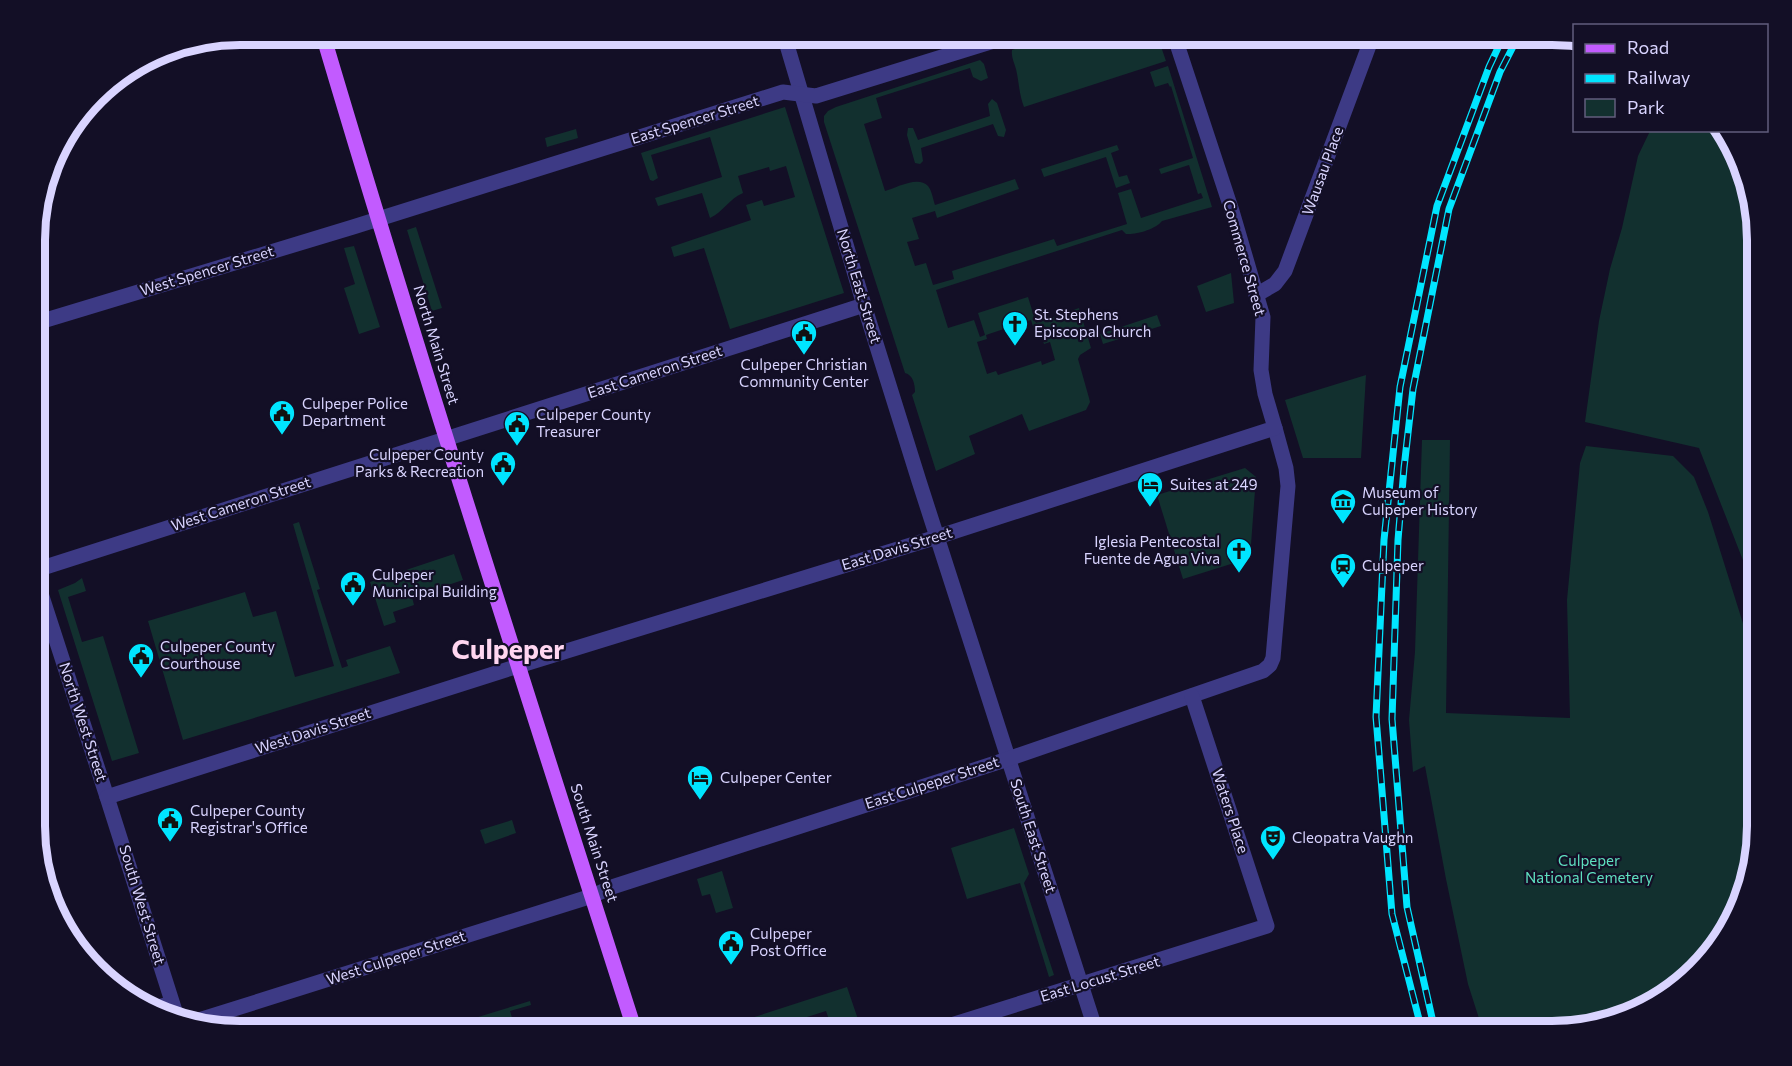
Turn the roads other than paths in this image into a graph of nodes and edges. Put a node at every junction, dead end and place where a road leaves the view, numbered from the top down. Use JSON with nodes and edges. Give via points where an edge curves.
{"nodes":[{"id":1,"x":326,"y":45,"type":"edge"},
{"id":2,"x":787,"y":45,"type":"edge"},
{"id":3,"x":978,"y":45,"type":"edge"},
{"id":4,"x":1178,"y":45,"type":"edge"},
{"id":5,"x":1369,"y":45,"type":"edge"},
{"id":6,"x":802,"y":94,"type":"junction"},
{"id":7,"x":378,"y":220,"type":"junction"},
{"id":8,"x":1257,"y":296,"type":"junction"},
{"id":9,"x":864,"y":305,"type":"junction"},
{"id":10,"x":45,"y":320,"type":"edge"},
{"id":11,"x":1275,"y":428,"type":"junction"},
{"id":12,"x":447,"y":439,"type":"junction"},
{"id":13,"x":936,"y":537,"type":"junction"},
{"id":14,"x":45,"y":567,"type":"edge"},
{"id":15,"x":45,"y":606,"type":"edge"},
{"id":16,"x":1270,"y":665,"type":"joint"},
{"id":17,"x":518,"y":666,"type":"junction"},
{"id":18,"x":1192,"y":696,"type":"junction"},
{"id":19,"x":1008,"y":759,"type":"junction"},
{"id":20,"x":107,"y":796,"type":"junction"},
{"id":21,"x":592,"y":896,"type":"junction"},
{"id":22,"x":1267,"y":926,"type":"joint"},
{"id":23,"x":1081,"y":985,"type":"junction"},
{"id":24,"x":174,"y":1009,"type":"edge"},
{"id":25,"x":207,"y":1017,"type":"edge"},
{"id":26,"x":632,"y":1021,"type":"edge"},
{"id":27,"x":964,"y":1021,"type":"edge"},
{"id":28,"x":1093,"y":1021,"type":"edge"}],
"edges":[{"from":1,"to":7,"type":"main road","name":"North Main Street"},
{"from":2,"to":6,"type":"street","name":"North East Street"},
{"from":3,"to":6,"type":"street","name":"East Spencer Street","via":[[816,96]]},
{"from":4,"to":8,"type":"street","name":"Commerce Street"},
{"from":5,"to":8,"type":"street","name":"Wausau Place","via":[[1285,271],[1275,284]]},
{"from":6,"to":7,"type":"street","name":"East Spencer Street","via":[[783,92]]},
{"from":6,"to":9,"type":"street","name":"North East Street"},
{"from":7,"to":10,"type":"street","name":"West Spencer Street"},
{"from":7,"to":12,"type":"main road","name":"North Main Street"},
{"from":8,"to":11,"type":"street","name":"Commerce Street","via":[[1263,317],[1265,394]]},
{"from":9,"to":12,"type":"street","name":"East Cameron Street"},
{"from":9,"to":13,"type":"street","name":"North East Street"},
{"from":11,"to":13,"type":"street","name":"East Davis Street"},
{"from":11,"to":16,"type":"street","name":"Commerce Street","via":[[1288,486]]},
{"from":12,"to":14,"type":"street","name":"West Cameron Street"},
{"from":12,"to":17,"type":"main road","name":"North Main Street"},
{"from":13,"to":17,"type":"street","name":"East Davis Street"},
{"from":13,"to":19,"type":"street","name":"South East Street"},
{"from":15,"to":20,"type":"street","name":"North West Street"},
{"from":16,"to":18,"type":"street","name":"East Culpeper Street"},
{"from":17,"to":20,"type":"street","name":"West Davis Street"},
{"from":17,"to":21,"type":"main road","name":"South Main Street"},
{"from":18,"to":19,"type":"street","name":"East Culpeper Street"},
{"from":18,"to":22,"type":"street","name":"Waters Place"},
{"from":19,"to":21,"type":"street","name":"East Culpeper Street"},
{"from":19,"to":23,"type":"street","name":"South East Street"},
{"from":20,"to":24,"type":"street","name":"South West Street"},
{"from":21,"to":25,"type":"street","name":"West Culpeper Street"},
{"from":21,"to":26,"type":"main road","name":"South Main Street"},
{"from":22,"to":23,"type":"street","name":"East Locust Street"},
{"from":23,"to":27,"type":"street","name":"East Locust Street"},
{"from":23,"to":28,"type":"street","name":"South East Street"}]}
